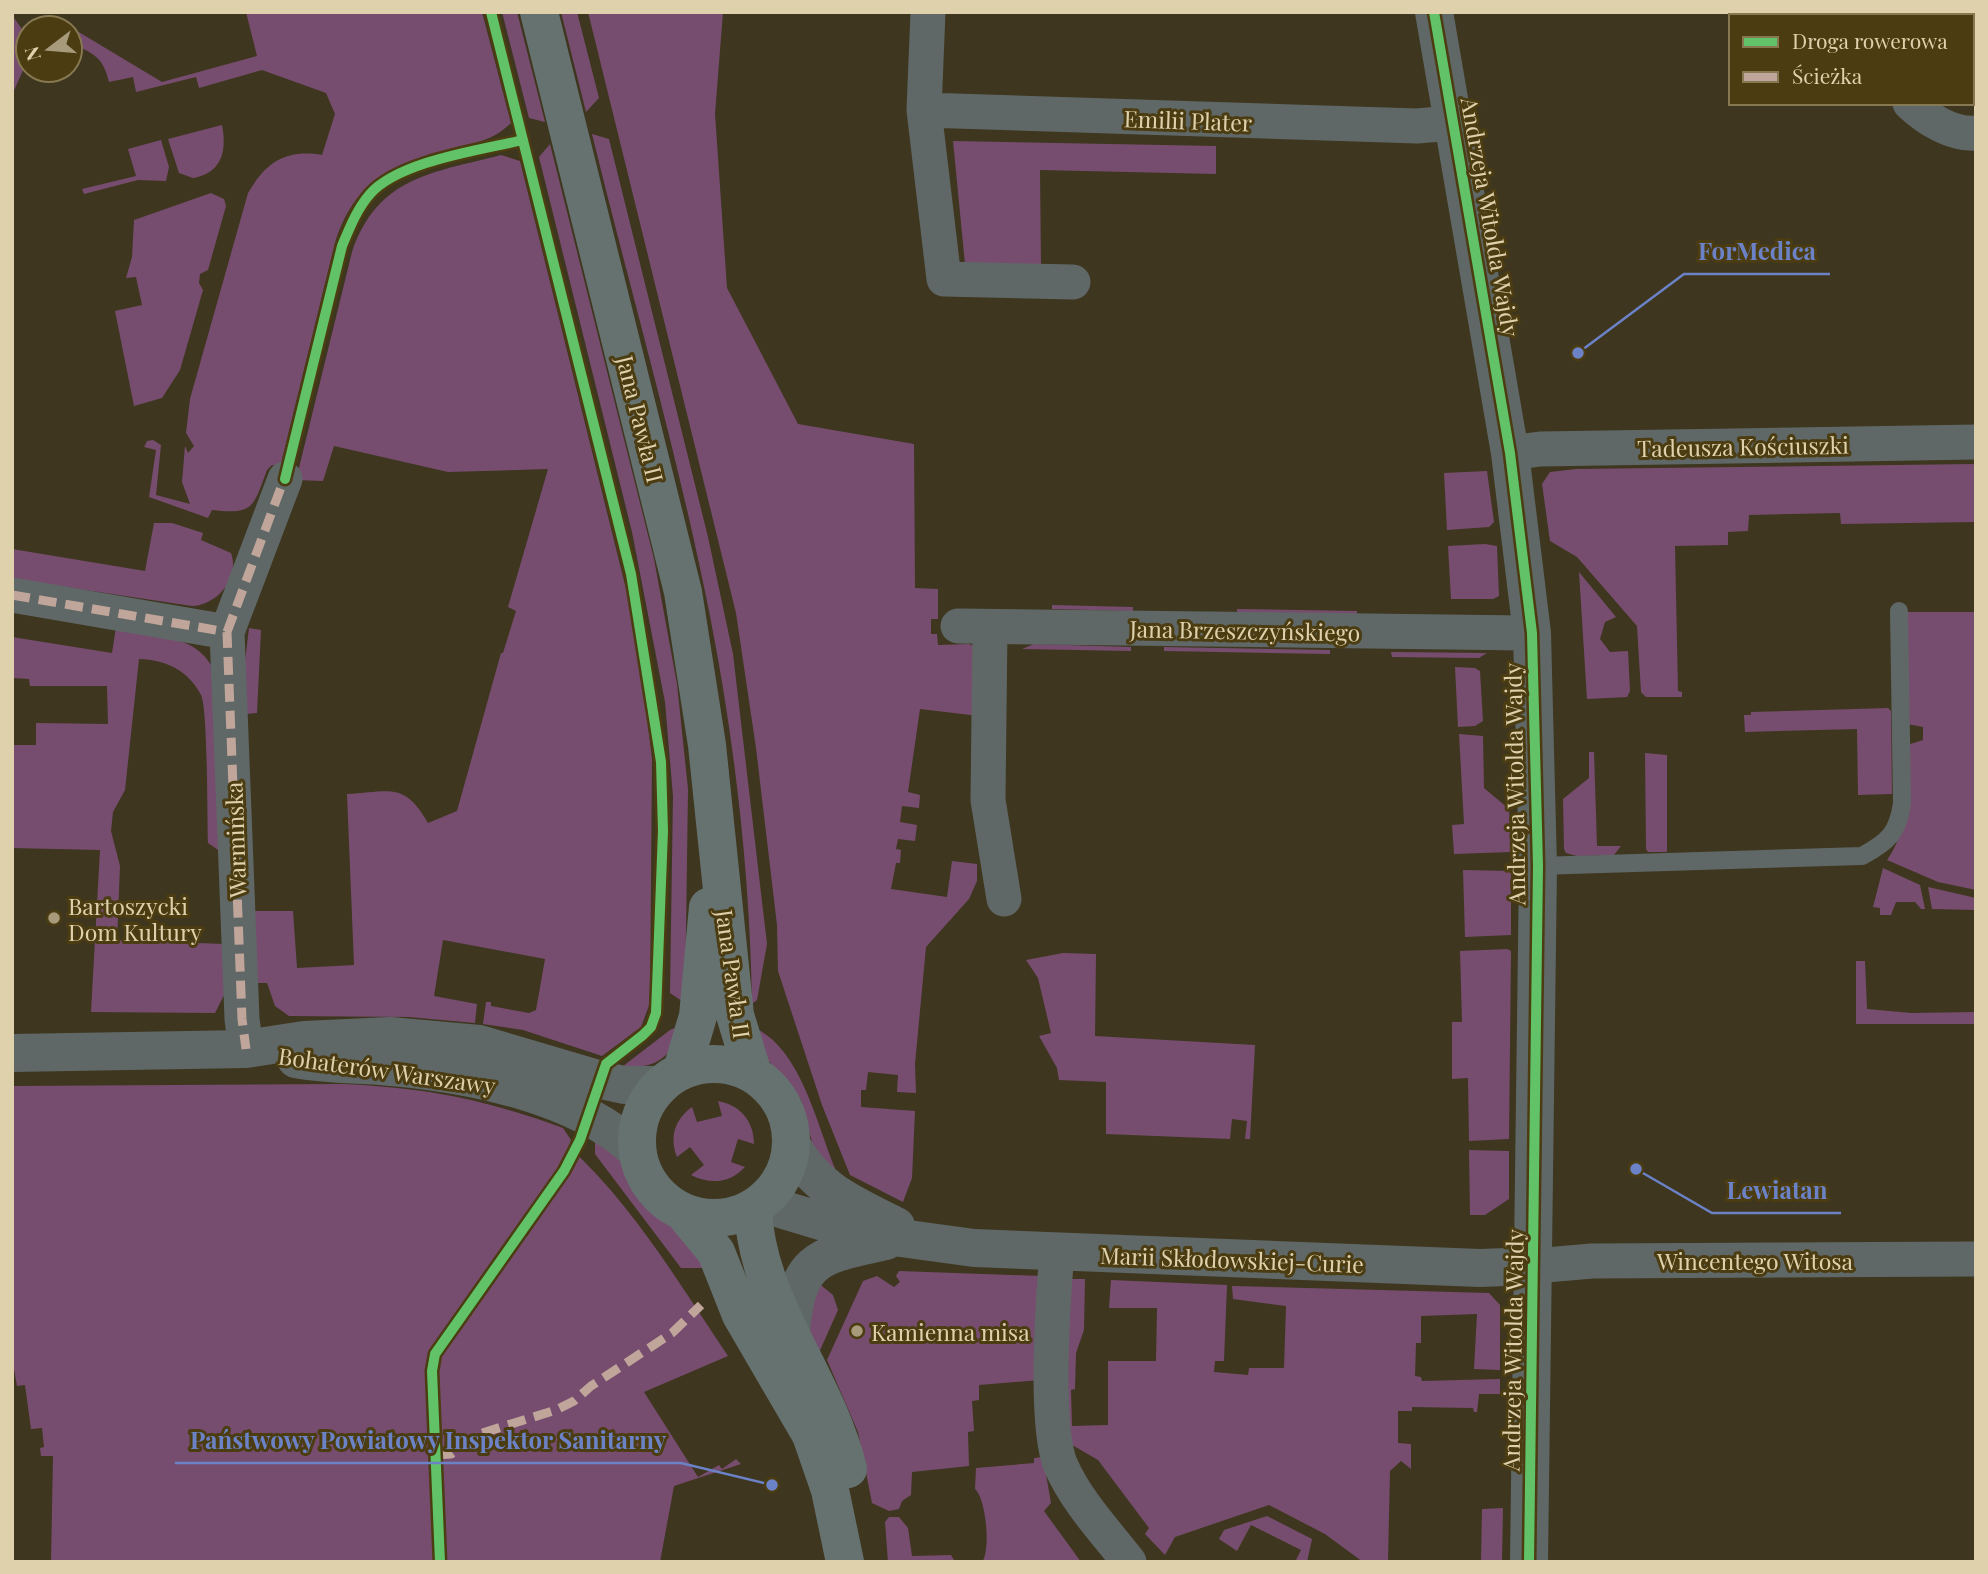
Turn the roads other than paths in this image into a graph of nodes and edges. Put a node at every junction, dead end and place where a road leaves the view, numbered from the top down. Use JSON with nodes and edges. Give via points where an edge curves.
{"nodes":[{"id":1,"x":539,"y":12,"type":"edge"},
{"id":2,"x":928,"y":12,"type":"edge"},
{"id":3,"x":1434,"y":12,"type":"edge"},
{"id":4,"x":1912,"y":105,"type":"edge"},
{"id":5,"x":924,"y":110,"type":"junction"},
{"id":6,"x":1452,"y":122,"type":"junction"},
{"id":7,"x":1976,"y":133,"type":"edge"},
{"id":8,"x":1073,"y":282,"type":"dead end"},
{"id":9,"x":1976,"y":442,"type":"edge"},
{"id":10,"x":1510,"y":453,"type":"junction"},
{"id":11,"x":285,"y":479,"type":"dead end"},
{"id":12,"x":12,"y":595,"type":"edge"},
{"id":13,"x":1899,"y":611,"type":"dead end"},
{"id":14,"x":228,"y":632,"type":"junction"},
{"id":15,"x":1532,"y":633,"type":"junction"},
{"id":16,"x":714,"y":832,"type":"junction"},
{"id":17,"x":1538,"y":866,"type":"junction"},
{"id":18,"x":1004,"y":900,"type":"dead end"},
{"id":19,"x":246,"y":1049,"type":"junction"},
{"id":20,"x":12,"y":1053,"type":"edge"},
{"id":21,"x":753,"y":1074,"type":"junction"},
{"id":22,"x":671,"y":1078,"type":"junction"},
{"id":23,"x":791,"y":1144,"type":"junction"},
{"id":24,"x":637,"y":1151,"type":"junction"},
{"id":25,"x":757,"y":1206,"type":"junction"},
{"id":26,"x":683,"y":1212,"type":"junction"},
{"id":27,"x":914,"y":1241,"type":"junction"},
{"id":28,"x":1057,"y":1252,"type":"junction"},
{"id":29,"x":1976,"y":1259,"type":"edge"},
{"id":30,"x":1534,"y":1266,"type":"junction"},
{"id":31,"x":791,"y":1333,"type":"junction"},
{"id":32,"x":844,"y":1556,"type":"edge"},
{"id":33,"x":1129,"y":1562,"type":"edge"},
{"id":34,"x":1529,"y":1562,"type":"edge"}],
"edges":[{"from":1,"to":16,"type":"main road","name":"Jana Pawła II","via":[[683,592],[704,719]]},
{"from":2,"to":5,"type":"street"},
{"from":3,"to":6,"type":"street","name":"Andrzeja Witolda Wajdy"},
{"from":4,"to":7,"type":"street","via":[[1926,118],[1965,134]]},
{"from":5,"to":6,"type":"street","name":"Emilii Plater","via":[[1417,126]]},
{"from":5,"to":8,"type":"street","via":[[944,279]]},
{"from":6,"to":10,"type":"street","name":"Andrzeja Witolda Wajdy"},
{"from":9,"to":10,"type":"street","name":"Tadeusza Kościuszki"},
{"from":10,"to":15,"type":"street","name":"Andrzeja Witolda Wajdy"},
{"from":11,"to":14,"type":"street","name":"Warmińska"},
{"from":12,"to":14,"type":"street"},
{"from":13,"to":17,"type":"lane","via":[[1902,803],[1899,823],[1885,844],[1862,856]]},
{"from":14,"to":19,"type":"street","name":"Warmińska"},
{"from":15,"to":17,"type":"street","name":"Andrzeja Witolda Wajdy"},
{"from":15,"to":18,"type":"street","name":"Jana Brzeszczyńskiego","via":[[974,626],[988,800]]},
{"from":16,"to":21,"type":"main road","name":"Jana Pawła II","via":[[735,1015]]},
{"from":16,"to":22,"type":"main road","name":"Jana Pawła II","via":[[698,1016]]},
{"from":17,"to":30,"type":"street","name":"Andrzeja Witolda Wajdy"},
{"from":19,"to":20,"type":"street","name":"Bohaterów Warszawy"},
{"from":19,"to":22,"type":"street","name":"Bohaterów Warszawy","via":[[363,1036],[432,1039],[501,1050],[624,1085]]},
{"from":19,"to":24,"type":"street","name":"Bohaterów Warszawy","via":[[308,1061],[428,1071],[506,1087],[608,1126]]},
{"from":21,"to":22,"type":"main road","via":[[718,1063]]},
{"from":21,"to":23,"type":"main road","via":[[782,1103]]},
{"from":22,"to":24,"type":"main road","via":[[641,1115]]},
{"from":23,"to":25,"type":"main road","via":[[783,1177]]},
{"from":23,"to":27,"type":"street","name":"Marii Skłodowskiej-Curie","via":[[818,1182]]},
{"from":24,"to":26,"type":"main road","via":[[652,1187]]},
{"from":25,"to":26,"type":"main road","via":[[715,1219]]},
{"from":25,"to":27,"type":"street","name":"Marii Skłodowskiej-Curie","via":[[779,1206],[857,1232]]},
{"from":25,"to":31,"type":"main road","via":[[761,1261]]},
{"from":26,"to":32,"type":"main road","via":[[716,1252],[741,1315],[811,1435],[830,1490]]},
{"from":27,"to":28,"type":"street","name":"Marii Skłodowskiej-Curie"},
{"from":27,"to":31,"type":"street","via":[[836,1253],[811,1266],[795,1296]]},
{"from":28,"to":30,"type":"street","name":"Marii Skłodowskiej-Curie","via":[[1480,1268]]},
{"from":28,"to":33,"type":"street","via":[[1052,1324],[1054,1425],[1060,1463],[1078,1499]]},
{"from":29,"to":30,"type":"street","name":"Wincentego Witosa","via":[[1592,1261]]},
{"from":30,"to":34,"type":"street","name":"Andrzeja Witolda Wajdy"},
{"from":31,"to":32,"type":"main road","via":[[828,1405],[844,1450],[850,1508]]}]}
